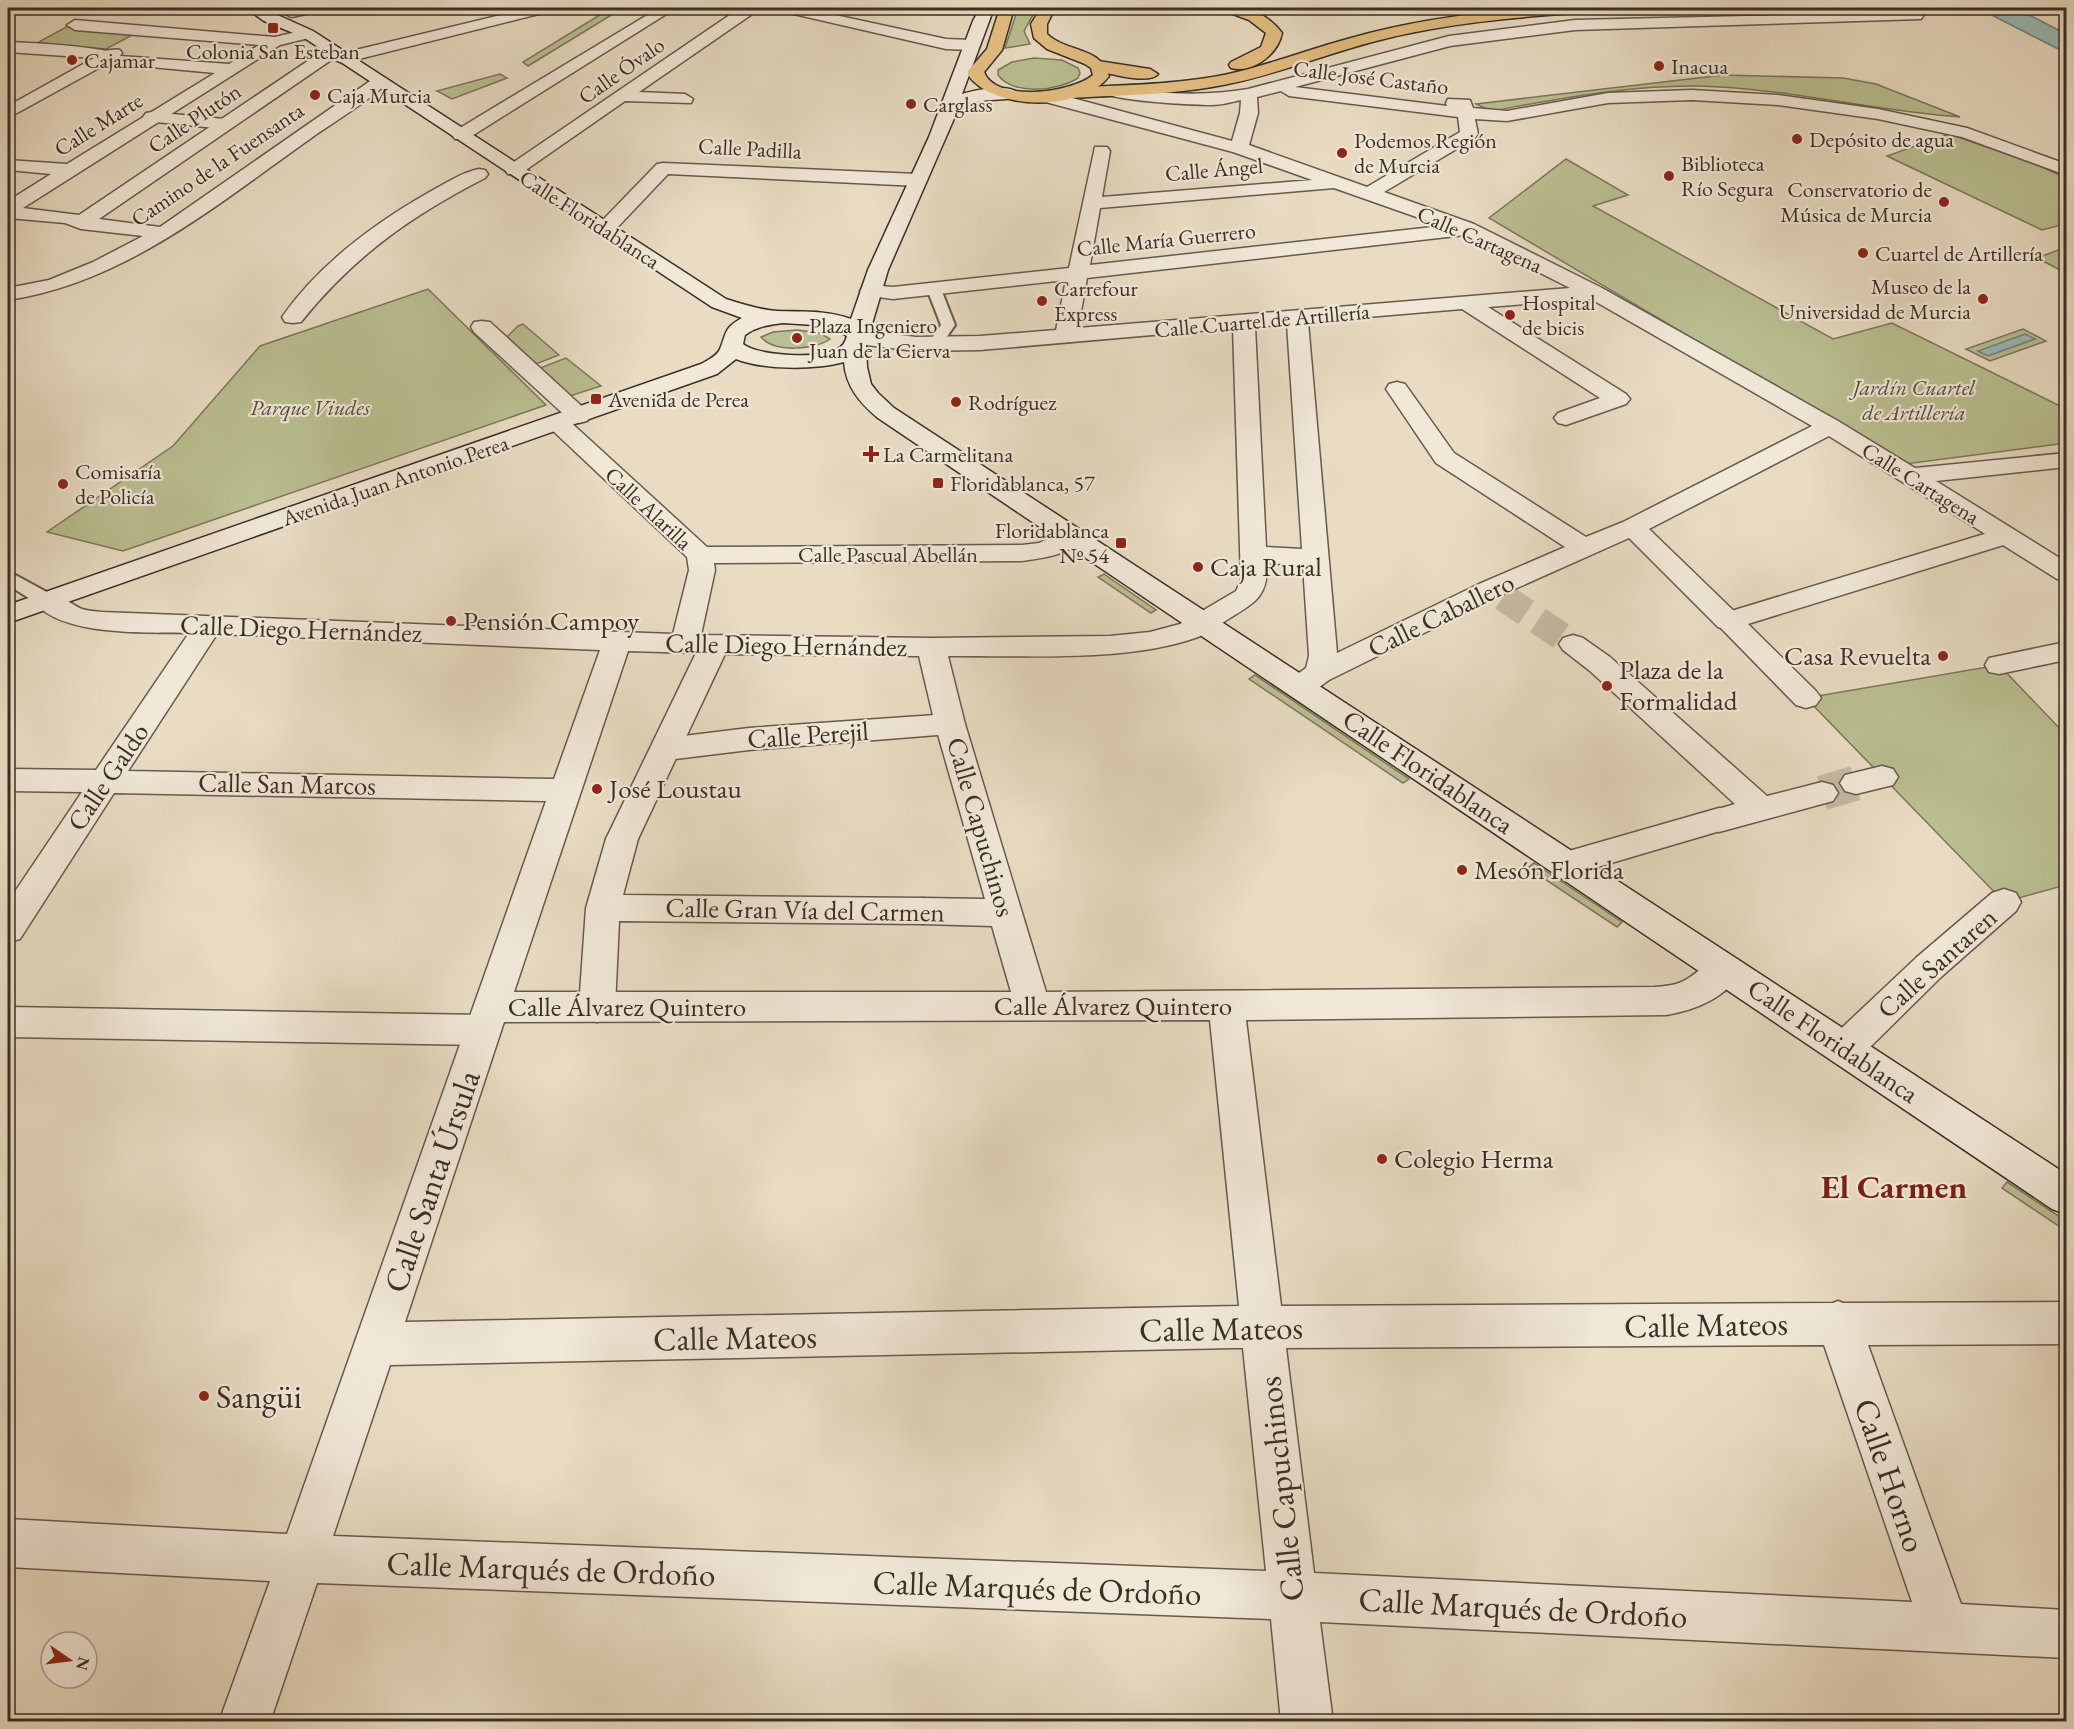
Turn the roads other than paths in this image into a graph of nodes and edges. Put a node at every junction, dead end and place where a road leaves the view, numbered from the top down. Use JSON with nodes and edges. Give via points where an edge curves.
{"nodes":[{"id":1,"x":253,"y":8,"type":"edge"},
{"id":2,"x":317,"y":8,"type":"edge"},
{"id":3,"x":546,"y":8,"type":"edge"},
{"id":4,"x":669,"y":8,"type":"edge"},
{"id":5,"x":754,"y":8,"type":"edge"},
{"id":6,"x":786,"y":8,"type":"edge"},
{"id":7,"x":987,"y":8,"type":"edge"},
{"id":8,"x":1007,"y":8,"type":"edge"},
{"id":9,"x":1048,"y":8,"type":"edge"},
{"id":10,"x":1230,"y":8,"type":"edge"},
{"id":11,"x":1588,"y":8,"type":"edge"},
{"id":12,"x":287,"y":10,"type":"edge"},
{"id":13,"x":891,"y":15,"type":"dead end"},
{"id":14,"x":1916,"y":16,"type":"dead end"},
{"id":15,"x":75,"y":25,"type":"dead end"},
{"id":16,"x":881,"y":30,"type":"junction"},
{"id":17,"x":152,"y":32,"type":"junction"},
{"id":18,"x":308,"y":34,"type":"junction"},
{"id":19,"x":275,"y":42,"type":"junction"},
{"id":20,"x":971,"y":45,"type":"junction"},
{"id":21,"x":8,"y":47,"type":"edge"},
{"id":22,"x":44,"y":50,"type":"junction"},
{"id":23,"x":338,"y":54,"type":"junction"},
{"id":24,"x":109,"y":56,"type":"junction"},
{"id":25,"x":17,"y":64,"type":"dead end"},
{"id":26,"x":264,"y":65,"type":"dead end"},
{"id":27,"x":235,"y":66,"type":"junction"},
{"id":28,"x":1098,"y":66,"type":"junction"},
{"id":29,"x":287,"y":67,"type":"dead end"},
{"id":30,"x":308,"y":68,"type":"junction"},
{"id":31,"x":379,"y":82,"type":"junction"},
{"id":32,"x":1297,"y":82,"type":"junction"},
{"id":33,"x":1272,"y":88,"type":"junction"},
{"id":34,"x":1109,"y":91,"type":"junction"},
{"id":35,"x":1069,"y":93,"type":"junction"},
{"id":36,"x":1011,"y":94,"type":"junction"},
{"id":37,"x":1249,"y":94,"type":"junction"},
{"id":38,"x":625,"y":96,"type":"junction"},
{"id":39,"x":1044,"y":96,"type":"junction"},
{"id":40,"x":685,"y":99,"type":"dead end"},
{"id":41,"x":11,"y":109,"type":"edge"},
{"id":42,"x":1465,"y":109,"type":"junction"},
{"id":43,"x":946,"y":114,"type":"junction"},
{"id":44,"x":152,"y":117,"type":"junction"},
{"id":45,"x":225,"y":124,"type":"junction"},
{"id":46,"x":461,"y":135,"type":"junction"},
{"id":47,"x":1239,"y":148,"type":"junction"},
{"id":48,"x":1101,"y":151,"type":"dead end"},
{"id":49,"x":8,"y":165,"type":"edge"},
{"id":50,"x":67,"y":170,"type":"junction"},
{"id":51,"x":514,"y":170,"type":"junction"},
{"id":52,"x":2067,"y":170,"type":"edge"},
{"id":53,"x":479,"y":174,"type":"dead end"},
{"id":54,"x":918,"y":180,"type":"junction"},
{"id":55,"x":1339,"y":182,"type":"junction"},
{"id":56,"x":1371,"y":192,"type":"junction"},
{"id":57,"x":1093,"y":203,"type":"junction"},
{"id":58,"x":8,"y":210,"type":"edge"},
{"id":59,"x":81,"y":223,"type":"junction"},
{"id":60,"x":1467,"y":228,"type":"junction"},
{"id":61,"x":605,"y":229,"type":"junction"},
{"id":62,"x":164,"y":233,"type":"junction"},
{"id":63,"x":1080,"y":273,"type":"junction"},
{"id":64,"x":933,"y":289,"type":"junction"},
{"id":65,"x":870,"y":291,"type":"junction"},
{"id":66,"x":1595,"y":292,"type":"junction"},
{"id":67,"x":8,"y":294,"type":"edge"},
{"id":68,"x":719,"y":303,"type":"junction"},
{"id":69,"x":1467,"y":303,"type":"junction"},
{"id":70,"x":293,"y":317,"type":"dead end"},
{"id":71,"x":776,"y":317,"type":"junction"},
{"id":72,"x":1297,"y":317,"type":"junction"},
{"id":73,"x":832,"y":319,"type":"junction"},
{"id":74,"x":1244,"y":322,"type":"junction"},
{"id":75,"x":482,"y":327,"type":"dead end"},
{"id":76,"x":1066,"y":337,"type":"junction"},
{"id":77,"x":734,"y":338,"type":"junction"},
{"id":78,"x":857,"y":339,"type":"junction"},
{"id":79,"x":934,"y":345,"type":"junction"},
{"id":80,"x":1397,"y":389,"type":"dead end"},
{"id":81,"x":1566,"y":418,"type":"dead end"},
{"id":82,"x":568,"y":420,"type":"junction"},
{"id":83,"x":1830,"y":426,"type":"junction"},
{"id":84,"x":2067,"y":460,"type":"edge"},
{"id":85,"x":1913,"y":476,"type":"junction"},
{"id":86,"x":1632,"y":527,"type":"junction"},
{"id":87,"x":1072,"y":536,"type":"junction"},
{"id":88,"x":2004,"y":536,"type":"junction"},
{"id":89,"x":1585,"y":548,"type":"junction"},
{"id":90,"x":1254,"y":554,"type":"junction"},
{"id":91,"x":700,"y":555,"type":"junction"},
{"id":92,"x":1316,"y":558,"type":"junction"},
{"id":93,"x":2067,"y":573,"type":"edge"},
{"id":94,"x":8,"y":577,"type":"edge"},
{"id":95,"x":47,"y":600,"type":"junction"},
{"id":96,"x":8,"y":614,"type":"edge"},
{"id":97,"x":1728,"y":621,"type":"junction"},
{"id":98,"x":1203,"y":623,"type":"junction"},
{"id":99,"x":208,"y":626,"type":"junction"},
{"id":100,"x":617,"y":641,"type":"junction"},
{"id":101,"x":685,"y":644,"type":"junction"},
{"id":102,"x":715,"y":644,"type":"junction"},
{"id":103,"x":1573,"y":644,"type":"tunnel mouth"},
{"id":104,"x":931,"y":647,"type":"junction"},
{"id":105,"x":2067,"y":651,"type":"edge"},
{"id":106,"x":1999,"y":665,"type":"dead end"},
{"id":107,"x":1309,"y":680,"type":"junction"},
{"id":108,"x":1806,"y":698,"type":"dead end"},
{"id":109,"x":950,"y":724,"type":"junction"},
{"id":110,"x":667,"y":750,"type":"junction"},
{"id":111,"x":8,"y":780,"type":"edge"},
{"id":112,"x":105,"y":781,"type":"junction"},
{"id":113,"x":566,"y":790,"type":"junction"},
{"id":114,"x":1822,"y":793,"type":"tunnel mouth"},
{"id":115,"x":1760,"y":808,"type":"junction"},
{"id":116,"x":1567,"y":864,"type":"junction"},
{"id":117,"x":2004,"y":902,"type":"dead end"},
{"id":118,"x":603,"y":908,"type":"junction"},
{"id":119,"x":1006,"y":913,"type":"junction"},
{"id":120,"x":8,"y":929,"type":"edge"},
{"id":121,"x":1725,"y":969,"type":"junction"},
{"id":122,"x":1226,"y":1005,"type":"junction"},
{"id":123,"x":597,"y":1007,"type":"junction"},
{"id":124,"x":1033,"y":1007,"type":"junction"},
{"id":125,"x":487,"y":1019,"type":"junction"},
{"id":126,"x":8,"y":1022,"type":"edge"},
{"id":127,"x":1844,"y":1049,"type":"junction"},
{"id":128,"x":2067,"y":1196,"type":"edge"},
{"id":129,"x":1838,"y":1322,"type":"junction"},
{"id":130,"x":2067,"y":1323,"type":"edge"},
{"id":131,"x":1263,"y":1327,"type":"junction"},
{"id":132,"x":375,"y":1344,"type":"junction"},
{"id":133,"x":8,"y":1543,"type":"edge"},
{"id":134,"x":302,"y":1558,"type":"junction"},
{"id":135,"x":1293,"y":1596,"type":"junction"},
{"id":136,"x":1945,"y":1628,"type":"junction"},
{"id":137,"x":2067,"y":1634,"type":"edge"},
{"id":138,"x":244,"y":1722,"type":"edge"},
{"id":139,"x":1307,"y":1722,"type":"edge"}],
"edges":[{"from":1,"to":18,"type":"street"},
{"from":2,"to":12,"type":"street"},
{"from":3,"to":23,"type":"street"},
{"from":4,"to":46,"type":"street"},
{"from":5,"to":38,"type":"street","name":"Calle Óvalo","via":[[745,10]]},
{"from":6,"to":16,"type":"street"},
{"from":7,"to":20,"type":"street"},
{"from":8,"to":36,"type":"main road","via":[[994,50],[978,67],[976,75],[983,84]]},
{"from":9,"to":28,"type":"main road","via":[[1038,28],[1043,40]]},
{"from":10,"to":28,"type":"main road","via":[[1255,16],[1269,27],[1274,33],[1271,48],[1232,67],[1191,75],[1140,74]]},
{"from":11,"to":34,"type":"main road","via":[[1434,24],[1376,36],[1225,80]]},
{"from":12,"to":18,"type":"street"},
{"from":13,"to":16,"type":"street"},
{"from":14,"to":32,"type":"street","via":[[1575,25],[1449,41]]},
{"from":15,"to":17,"type":"street"},
{"from":16,"to":20,"type":"street","via":[[946,44]]},
{"from":17,"to":19,"type":"street"},
{"from":17,"to":24,"type":"street"},
{"from":18,"to":19,"type":"street"},
{"from":18,"to":23,"type":"street","name":"Calle Floridablanca"},
{"from":19,"to":27,"type":"street","name":"Calle Marte"},
{"from":20,"to":43,"type":"street"},
{"from":21,"to":22,"type":"street"},
{"from":22,"to":24,"type":"street"},
{"from":22,"to":25,"type":"street"},
{"from":23,"to":30,"type":"street","name":"Calle Plutón"},
{"from":23,"to":31,"type":"street","name":"Calle Floridablanca"},
{"from":24,"to":27,"type":"street","via":[[115,60]]},
{"from":24,"to":41,"type":"street"},
{"from":26,"to":27,"type":"street"},
{"from":27,"to":44,"type":"street","name":"Calle Marte"},
{"from":28,"to":35,"type":"main road","via":[[1101,71],[1097,81]]},
{"from":29,"to":30,"type":"street"},
{"from":30,"to":45,"type":"street","name":"Calle Plutón"},
{"from":31,"to":46,"type":"street","name":"Calle Floridablanca"},
{"from":31,"to":62,"type":"street","name":"Camino de la Fuensanta"},
{"from":32,"to":33,"type":"street"},
{"from":32,"to":42,"type":"street","name":"Calle José Castaño"},
{"from":33,"to":37,"type":"street"},
{"from":33,"to":42,"type":"street","name":"Calle José Castaño"},
{"from":34,"to":35,"type":"main road"},
{"from":34,"to":37,"type":"street","via":[[1215,100]]},
{"from":35,"to":39,"type":"main road"},
{"from":36,"to":39,"type":"main road"},
{"from":36,"to":43,"type":"street","via":[[963,99]]},
{"from":37,"to":47,"type":"street"},
{"from":38,"to":40,"type":"street"},
{"from":38,"to":51,"type":"street","name":"Calle Óvalo"},
{"from":39,"to":47,"type":"street","name":"Calle Cartagena"},
{"from":42,"to":52,"type":"street","via":[[1507,116],[1608,98],[1663,95],[1778,100],[1878,114],[1967,133]]},
{"from":42,"to":56,"type":"street","name":"Calle José Castaño","via":[[1469,134]]},
{"from":43,"to":54,"type":"street"},
{"from":44,"to":45,"type":"street"},
{"from":44,"to":50,"type":"street","name":"Calle Marte"},
{"from":45,"to":59,"type":"street","name":"Calle Plutón"},
{"from":46,"to":51,"type":"street","name":"Calle Floridablanca"},
{"from":47,"to":55,"type":"street","name":"Calle Cartagena"},
{"from":48,"to":57,"type":"street"},
{"from":49,"to":50,"type":"street"},
{"from":50,"to":58,"type":"street","name":"Calle Marte"},
{"from":51,"to":61,"type":"street","name":"Calle Floridablanca"},
{"from":53,"to":70,"type":"street","via":[[390,224],[353,251]]},
{"from":54,"to":61,"type":"street","name":"Calle Padilla","via":[[663,168]]},
{"from":54,"to":65,"type":"street"},
{"from":55,"to":56,"type":"street","name":"Calle Cartagena"},
{"from":55,"to":57,"type":"street","name":"Calle Ángel"},
{"from":56,"to":60,"type":"street","name":"Calle Cartagena"},
{"from":57,"to":63,"type":"street"},
{"from":58,"to":59,"type":"street"},
{"from":59,"to":62,"type":"street"},
{"from":60,"to":63,"type":"street","name":"Calle María Guerrero"},
{"from":60,"to":66,"type":"street","name":"Calle Cartagena"},
{"from":61,"to":68,"type":"street","name":"Calle Floridablanca"},
{"from":62,"to":67,"type":"street","name":"Camino de la Fuensanta","via":[[100,267],[54,285]]},
{"from":63,"to":64,"type":"street","name":"Calle María Guerrero"},
{"from":63,"to":76,"type":"street"},
{"from":64,"to":65,"type":"street","name":"Calle María Guerrero"},
{"from":64,"to":79,"type":"lane","via":[[948,325]]},
{"from":65,"to":73,"type":"street","via":[[855,310]]},
{"from":65,"to":78,"type":"street","name":"Calle Floridablanca"},
{"from":66,"to":69,"type":"street","name":"Calle Cuartel de Artillería"},
{"from":66,"to":83,"type":"street","name":"Calle Cartagena"},
{"from":68,"to":71,"type":"street","name":"Calle Floridablanca","via":[[750,314]]},
{"from":68,"to":77,"type":"street","name":"Calle Floridablanca","via":[[734,321]]},
{"from":69,"to":72,"type":"street","name":"Calle Cuartel de Artillería"},
{"from":69,"to":81,"type":"street","via":[[1618,399]]},
{"from":71,"to":73,"type":"street"},
{"from":71,"to":77,"type":"street","via":[[752,321]]},
{"from":72,"to":74,"type":"street","name":"Calle Cuartel de Artillería"},
{"from":72,"to":92,"type":"street"},
{"from":73,"to":78,"type":"street","via":[[851,326]]},
{"from":74,"to":76,"type":"street","name":"Calle Cuartel de Artillería"},
{"from":74,"to":90,"type":"street","name":"Calle Diego Hernández"},
{"from":75,"to":82,"type":"street","name":"Calle Alarilla"},
{"from":76,"to":79,"type":"street","name":"Calle Cuartel de Artillería"},
{"from":77,"to":78,"type":"street","via":[[738,351],[750,357],[809,361],[846,353]]},
{"from":77,"to":82,"type":"street","name":"Avenida Juan Antonio Perea","via":[[726,356],[709,369]]},
{"from":78,"to":79,"type":"street","name":"Calle Cuartel de Artillería"},
{"from":78,"to":87,"type":"street","name":"Calle Floridablanca","via":[[857,379],[876,405]]},
{"from":80,"to":89,"type":"street","via":[[1445,458]]},
{"from":82,"to":91,"type":"street","name":"Calle Alarilla"},
{"from":82,"to":95,"type":"street","name":"Avenida Juan Antonio Perea"},
{"from":83,"to":85,"type":"street","name":"Calle Cartagena"},
{"from":83,"to":86,"type":"street","name":"Calle Caballero"},
{"from":84,"to":85,"type":"street"},
{"from":85,"to":88,"type":"street","name":"Calle Cartagena"},
{"from":86,"to":89,"type":"street","name":"Calle Caballero"},
{"from":86,"to":97,"type":"street"},
{"from":87,"to":91,"type":"street","name":"Calle Pascual Abellán","via":[[1045,550],[1022,553]]},
{"from":87,"to":98,"type":"street","name":"Calle Floridablanca"},
{"from":88,"to":93,"type":"street","name":"Calle Cartagena"},
{"from":88,"to":97,"type":"street"},
{"from":89,"to":107,"type":"street","name":"Calle Caballero","via":[[1496,594]]},
{"from":90,"to":92,"type":"street"},
{"from":90,"to":98,"type":"street","name":"Calle Diego Hernández","via":[[1254,580],[1246,596]]},
{"from":91,"to":101,"type":"street","name":"Calle Alarilla","via":[[702,570]]},
{"from":92,"to":107,"type":"street","via":[[1323,656]]},
{"from":94,"to":95,"type":"lane"},
{"from":95,"to":96,"type":"street","name":"Avenida Juan Antonio Perea"},
{"from":95,"to":99,"type":"street","name":"Calle Diego Hernández","via":[[84,619]]},
{"from":97,"to":108,"type":"street"},
{"from":98,"to":104,"type":"street","name":"Calle Diego Hernández","via":[[1179,635],[1131,644]]},
{"from":98,"to":107,"type":"street","name":"Calle Floridablanca"},
{"from":99,"to":100,"type":"street","name":"Calle Diego Hernández"},
{"from":99,"to":112,"type":"street","name":"Calle Galdo"},
{"from":100,"to":101,"type":"street","name":"Calle Diego Hernández"},
{"from":100,"to":113,"type":"street","name":"Calle Santa Úrsula"},
{"from":101,"to":102,"type":"street","name":"Calle Diego Hernández"},
{"from":102,"to":104,"type":"street","name":"Calle Diego Hernández"},
{"from":102,"to":110,"type":"street"},
{"from":103,"to":115,"type":"street"},
{"from":104,"to":109,"type":"street","name":"Calle Capuchinos"},
{"from":105,"to":106,"type":"street"},
{"from":107,"to":116,"type":"street","name":"Calle Floridablanca"},
{"from":109,"to":110,"type":"street","name":"Calle Perejil","via":[[749,739]]},
{"from":109,"to":119,"type":"street","name":"Calle Capuchinos"},
{"from":110,"to":118,"type":"street","via":[[622,839]]},
{"from":111,"to":112,"type":"street","name":"Calle San Marcos"},
{"from":112,"to":113,"type":"street","name":"Calle San Marcos"},
{"from":112,"to":120,"type":"street","name":"Calle Galdo"},
{"from":113,"to":125,"type":"street","name":"Calle Santa Úrsula"},
{"from":114,"to":115,"type":"street"},
{"from":115,"to":116,"type":"street"},
{"from":116,"to":121,"type":"street","name":"Calle Floridablanca"},
{"from":117,"to":127,"type":"street","name":"Calle Santaren"},
{"from":118,"to":119,"type":"street","name":"Calle Gran Vía del Carmen"},
{"from":118,"to":123,"type":"street"},
{"from":119,"to":124,"type":"street","name":"Calle Capuchinos"},
{"from":121,"to":122,"type":"street","name":"Calle Álvarez Quintero","via":[[1692,995],[1655,1002]]},
{"from":121,"to":127,"type":"street","name":"Calle Floridablanca"},
{"from":122,"to":124,"type":"street","name":"Calle Álvarez Quintero"},
{"from":122,"to":131,"type":"street","name":"Calle Capuchinos"},
{"from":123,"to":124,"type":"street","name":"Calle Álvarez Quintero"},
{"from":123,"to":125,"type":"street","name":"Calle Álvarez Quintero"},
{"from":125,"to":126,"type":"street","name":"Calle Álvarez Quintero"},
{"from":125,"to":132,"type":"street","name":"Calle Santa Úrsula"},
{"from":127,"to":128,"type":"street","name":"Calle Floridablanca"},
{"from":129,"to":130,"type":"street","name":"Calle Mateos"},
{"from":129,"to":131,"type":"street","name":"Calle Mateos"},
{"from":129,"to":136,"type":"street","name":"Calle Horno"},
{"from":131,"to":132,"type":"street","name":"Calle Mateos"},
{"from":131,"to":135,"type":"street","name":"Calle Capuchinos"},
{"from":132,"to":134,"type":"street","name":"Calle Santa Úrsula"},
{"from":133,"to":134,"type":"street","name":"Calle Marqués de Ordoño"},
{"from":134,"to":135,"type":"street","name":"Calle Marqués de Ordoño"},
{"from":134,"to":138,"type":"street","name":"Calle Santa Úrsula"},
{"from":135,"to":136,"type":"street","name":"Calle Marqués de Ordoño"},
{"from":135,"to":139,"type":"street","name":"Calle Capuchinos"},
{"from":136,"to":137,"type":"street","name":"Calle Marqués de Ordoño"}]}
